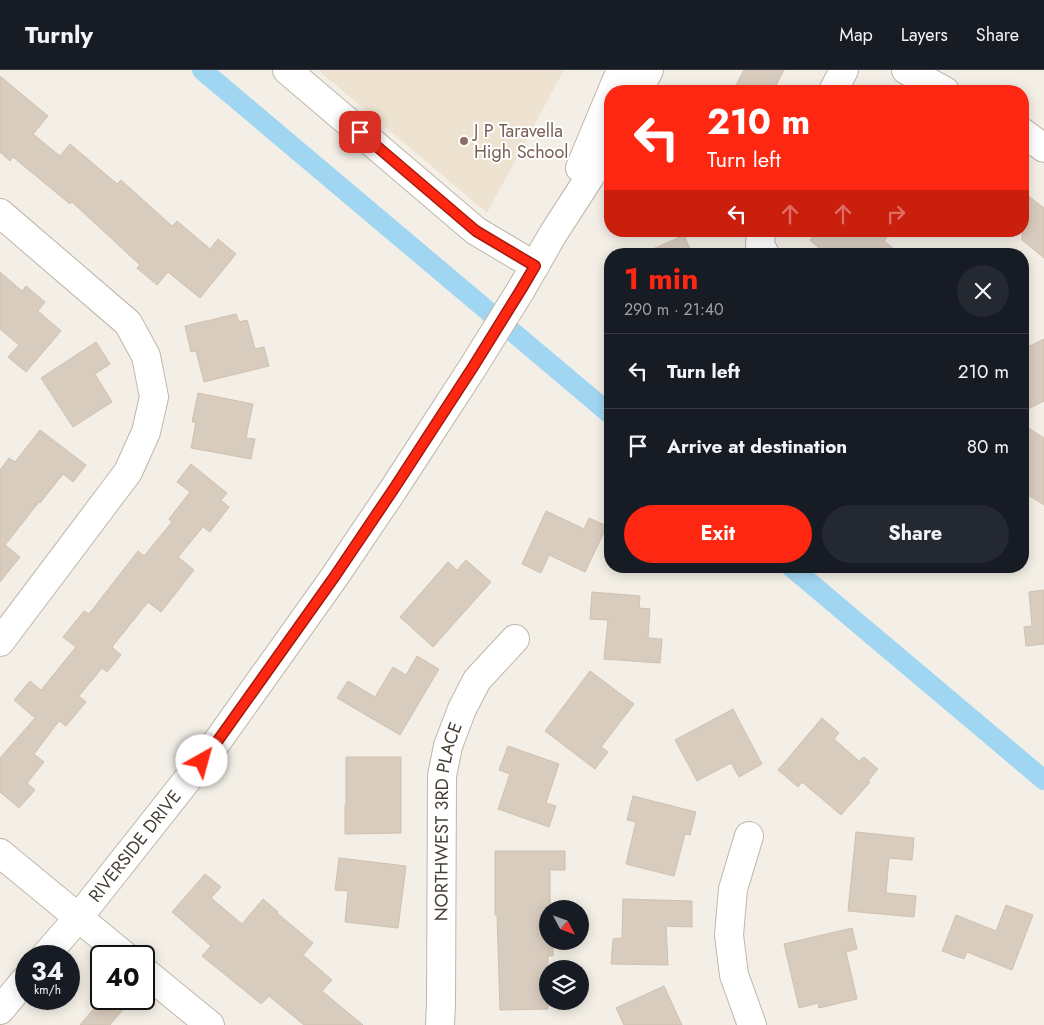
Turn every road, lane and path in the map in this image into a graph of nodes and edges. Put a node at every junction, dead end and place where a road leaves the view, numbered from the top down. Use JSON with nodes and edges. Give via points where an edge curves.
{"nodes":[{"id":1,"x":287,"y":70,"type":"edge"},
{"id":2,"x":621,"y":70,"type":"edge"},
{"id":3,"x":649,"y":70,"type":"edge"},
{"id":4,"x":844,"y":70,"type":"edge"},
{"id":5,"x":906,"y":70,"type":"edge"},
{"id":6,"x":615,"y":85,"type":"edge"},
{"id":7,"x":641,"y":85,"type":"edge"},
{"id":8,"x":835,"y":85,"type":"edge"},
{"id":9,"x":934,"y":85,"type":"edge"},
{"id":10,"x":604,"y":111,"type":"edge"},
{"id":11,"x":1029,"y":137,"type":"edge"},
{"id":12,"x":1044,"y":148,"type":"edge"},
{"id":13,"x":604,"y":155,"type":"edge"},
{"id":14,"x":0,"y":213,"type":"edge"},
{"id":15,"x":553,"y":234,"type":"junction"},
{"id":16,"x":528,"y":277,"type":"junction"},
{"id":17,"x":515,"y":639,"type":"dead end"},
{"id":18,"x":0,"y":642,"type":"edge"},
{"id":19,"x":749,"y":836,"type":"dead end"},
{"id":20,"x":0,"y":853,"type":"edge"},
{"id":21,"x":78,"y":918,"type":"junction"},
{"id":22,"x":55,"y":945,"type":"edge"},
{"id":23,"x":111,"y":945,"type":"edge"},
{"id":24,"x":155,"y":980,"type":"edge"},
{"id":25,"x":15,"y":992,"type":"edge"},
{"id":26,"x":0,"y":1010,"type":"edge"},
{"id":27,"x":210,"y":1025,"type":"edge"},
{"id":28,"x":440,"y":1025,"type":"edge"},
{"id":29,"x":752,"y":1025,"type":"edge"}],
"edges":[{"from":1,"to":16,"type":"street"},
{"from":2,"to":6,"type":"street"},
{"from":3,"to":7,"type":"street"},
{"from":4,"to":8,"type":"street"},
{"from":5,"to":9,"type":"street"},
{"from":10,"to":15,"type":"street","name":"RIVERSIDE DRIVE"},
{"from":11,"to":12,"type":"street"},
{"from":13,"to":15,"type":"street","name":"RIVERSIDE DRIVE"},
{"from":14,"to":18,"type":"street","via":[[128,323],[146,356],[154,397],[146,432],[128,472]]},
{"from":15,"to":16,"type":"street","name":"RIVERSIDE DRIVE"},
{"from":16,"to":21,"type":"street","name":"RIVERSIDE DRIVE","via":[[473,367],[335,576],[214,746]]},
{"from":17,"to":28,"type":"street","name":"NORTHWEST 3RD PLACE","via":[[477,680],[462,709],[446,754],[442,776]]},
{"from":19,"to":29,"type":"street","via":[[733,888],[730,935],[734,976]]},
{"from":20,"to":21,"type":"street"},
{"from":21,"to":22,"type":"street","name":"RIVERSIDE DRIVE"},
{"from":21,"to":23,"type":"street"},
{"from":24,"to":27,"type":"street"},
{"from":25,"to":26,"type":"street"}]}
